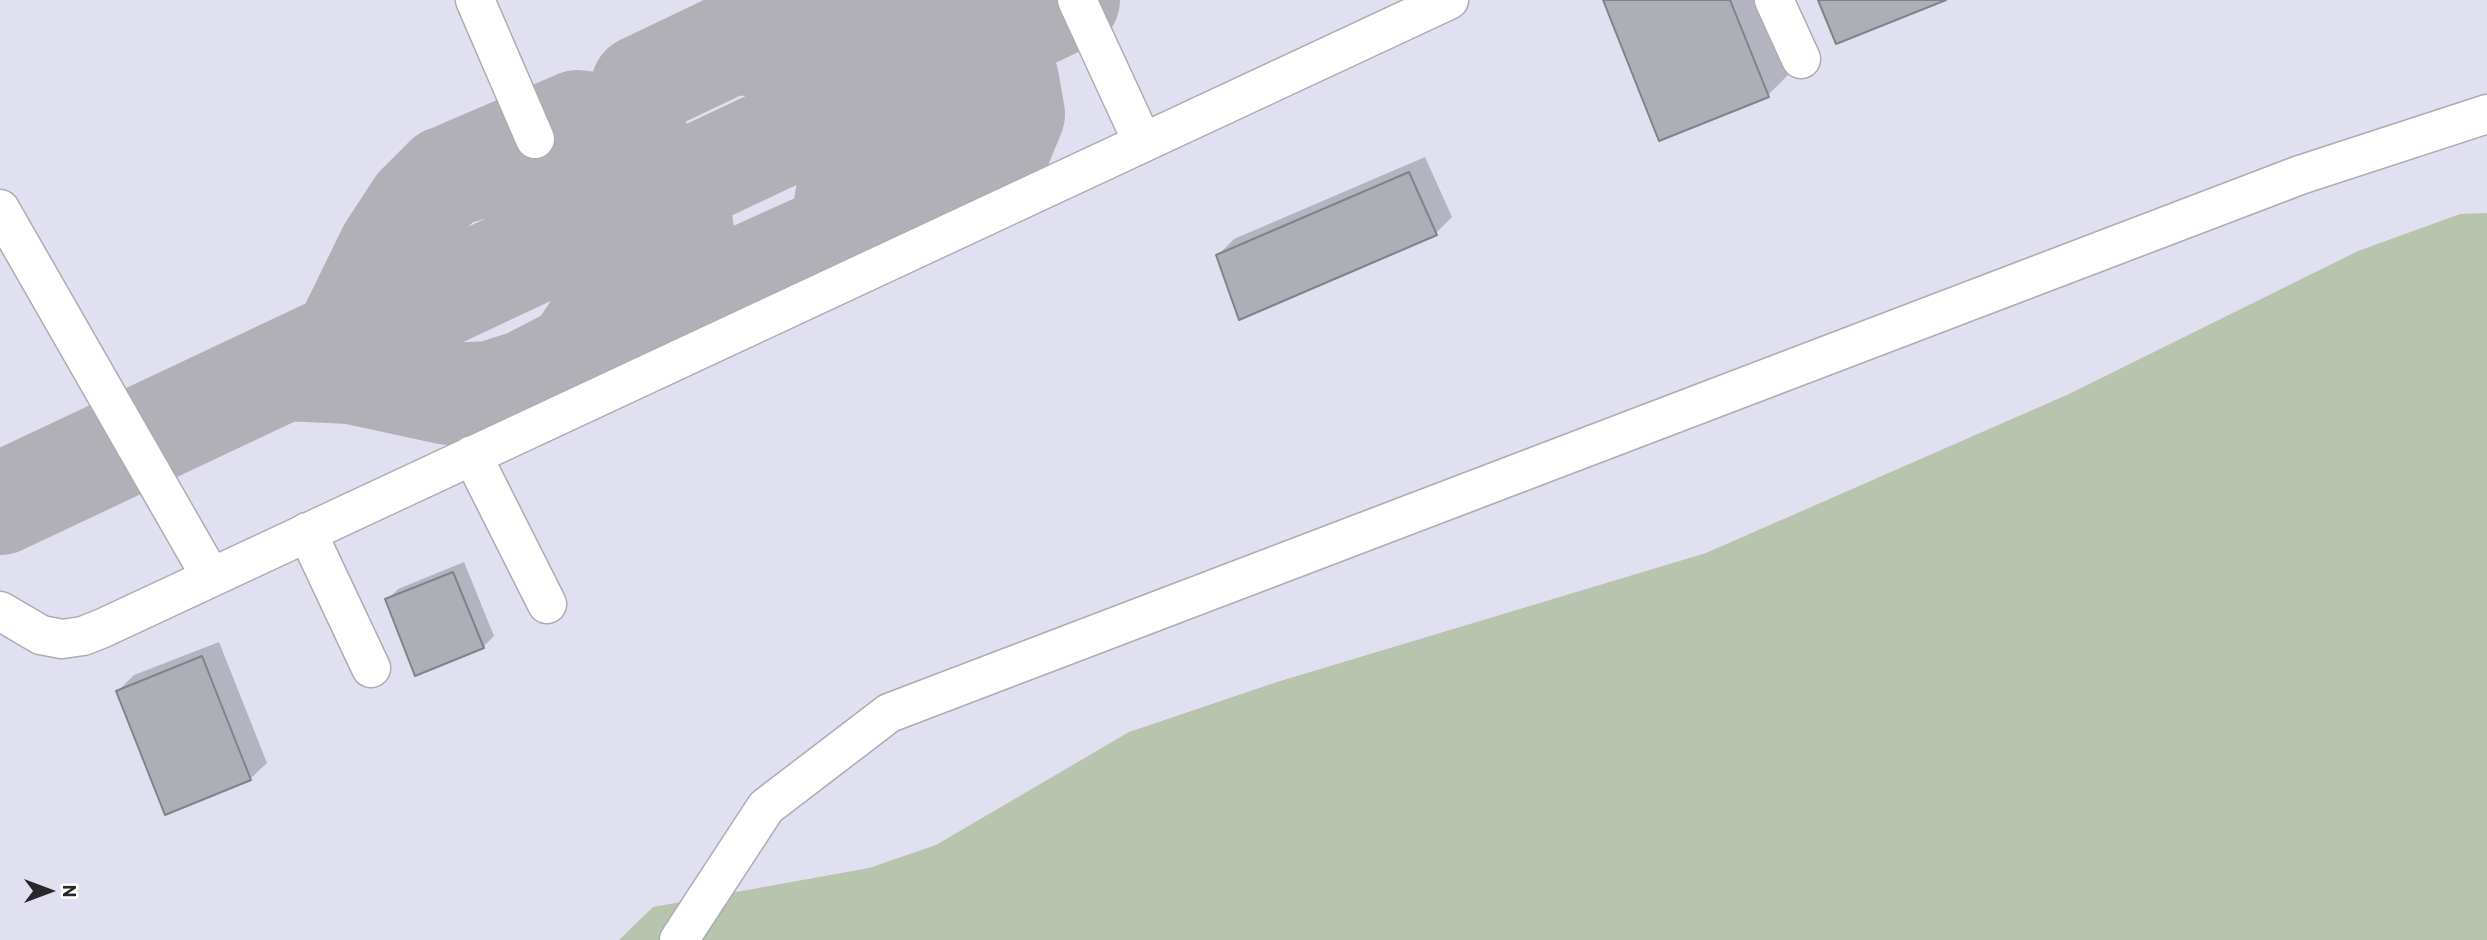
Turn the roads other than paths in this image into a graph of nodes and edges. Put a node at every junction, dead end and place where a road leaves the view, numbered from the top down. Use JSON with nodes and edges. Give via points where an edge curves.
{"nodes":[{"id":1,"x":475,"y":0,"type":"edge"},
{"id":2,"x":1076,"y":0,"type":"edge"},
{"id":3,"x":1449,"y":0,"type":"edge"},
{"id":4,"x":1774,"y":0,"type":"edge"},
{"id":5,"x":1801,"y":59,"type":"dead end"},
{"id":6,"x":2487,"y":114,"type":"edge"},
{"id":7,"x":536,"y":139,"type":"dead end"},
{"id":8,"x":1142,"y":141,"type":"junction"},
{"id":9,"x":0,"y":209,"type":"edge"},
{"id":10,"x":472,"y":455,"type":"junction"},
{"id":11,"x":307,"y":532,"type":"junction"},
{"id":12,"x":211,"y":577,"type":"junction"},
{"id":13,"x":547,"y":604,"type":"dead end"},
{"id":14,"x":0,"y":611,"type":"edge"},
{"id":15,"x":371,"y":668,"type":"dead end"},
{"id":16,"x":679,"y":940,"type":"edge"}],
"edges":[{"from":1,"to":7,"type":"lane"},
{"from":2,"to":8,"type":"lane"},
{"from":3,"to":8,"type":"lane"},
{"from":4,"to":5,"type":"lane"},
{"from":6,"to":16,"type":"lane","via":[[2287,180],[888,713],[766,807]]},
{"from":8,"to":10,"type":"lane"},
{"from":9,"to":12,"type":"lane"},
{"from":10,"to":11,"type":"lane"},
{"from":10,"to":13,"type":"lane"},
{"from":11,"to":12,"type":"lane"},
{"from":11,"to":15,"type":"lane"},
{"from":12,"to":14,"type":"lane","via":[[83,636],[41,635]]}]}
